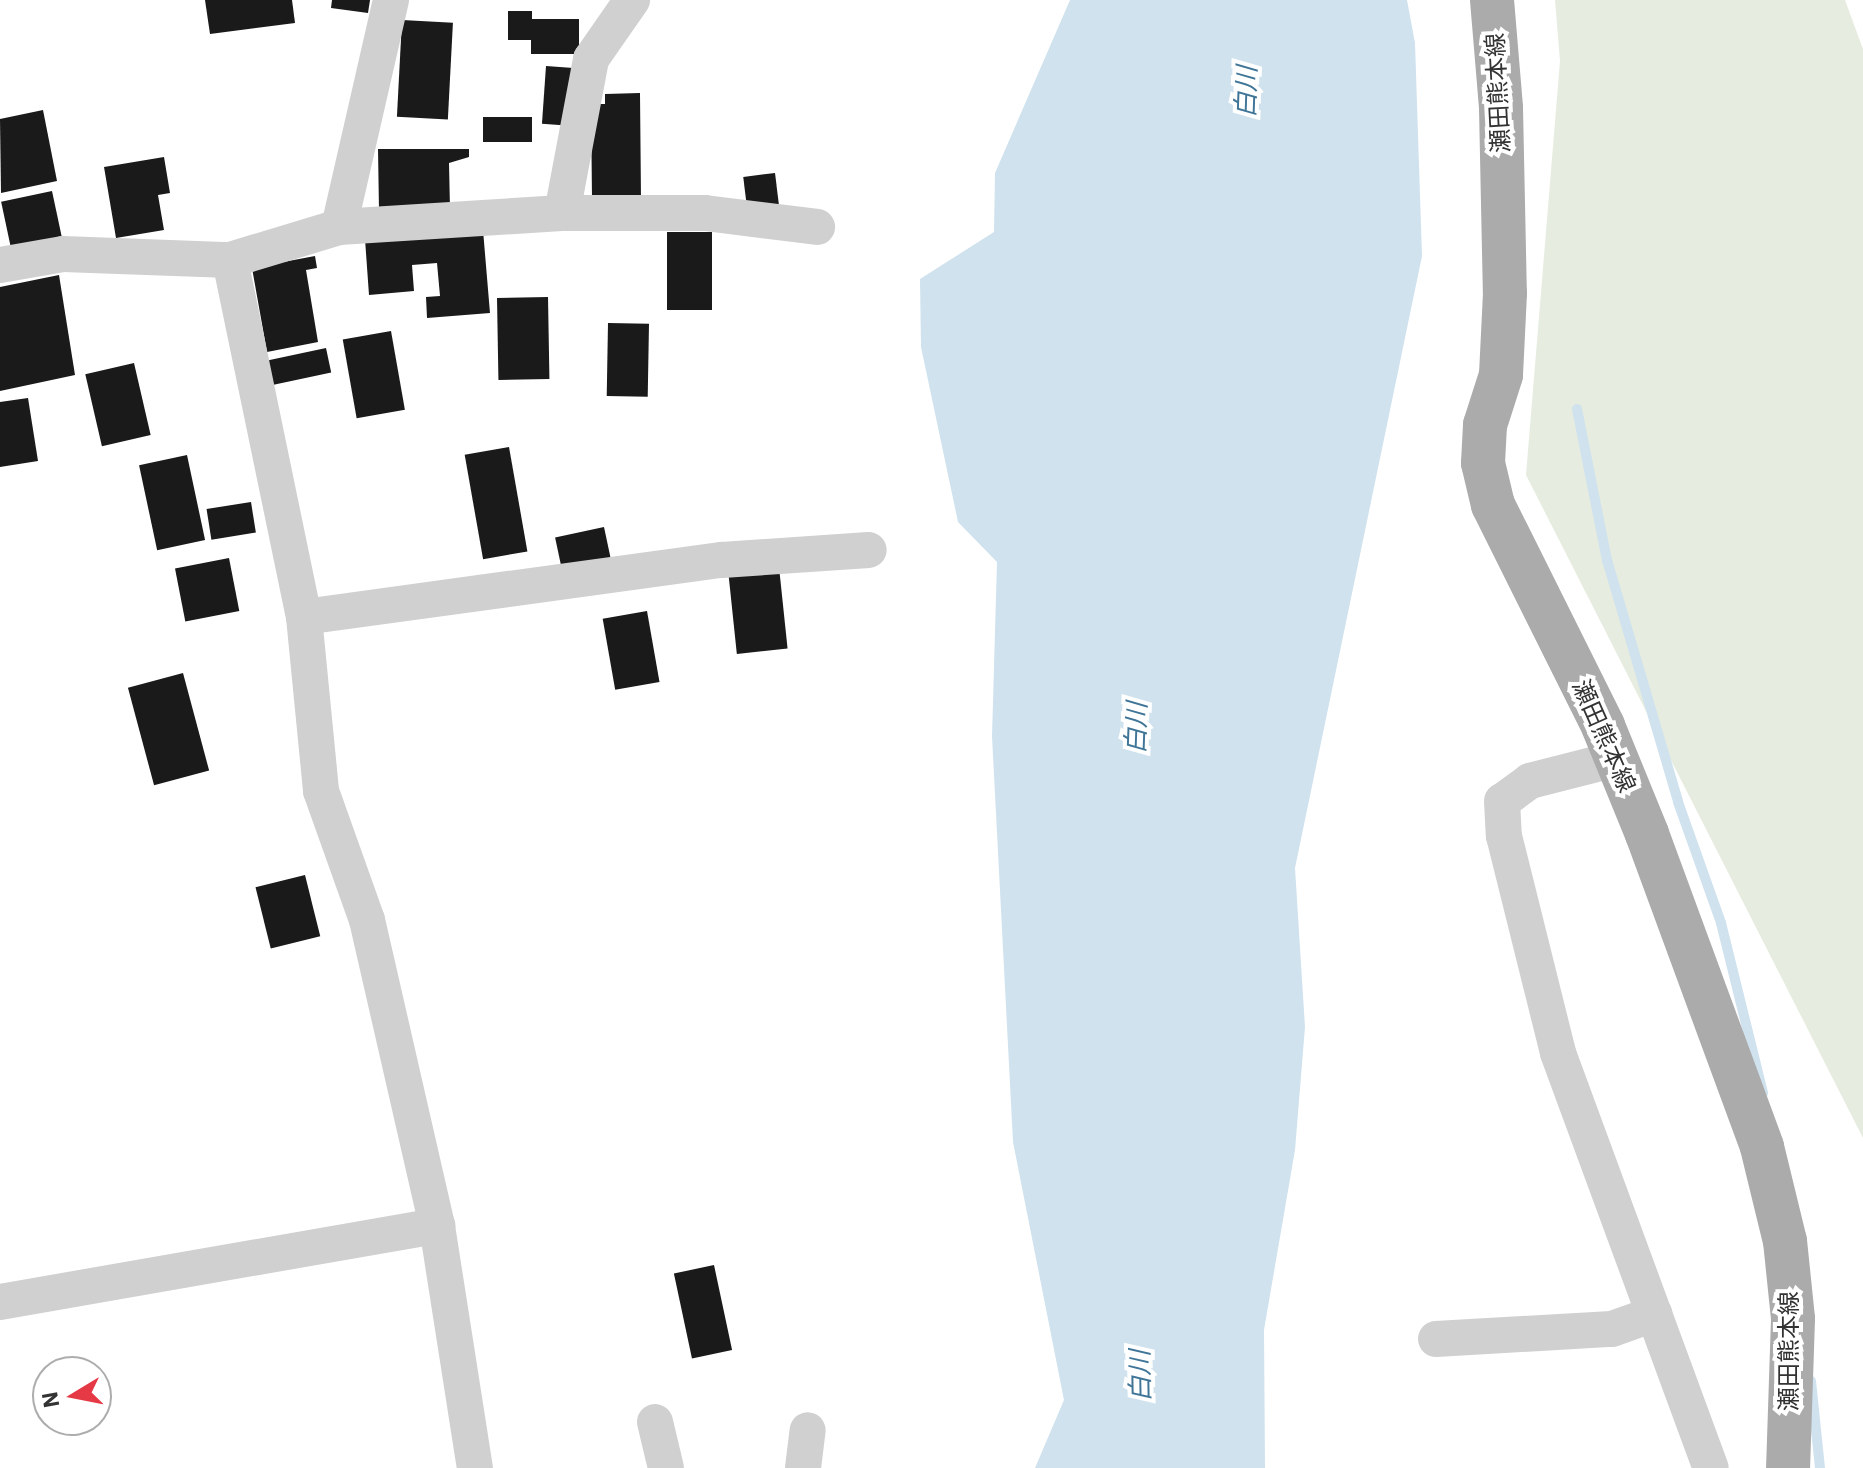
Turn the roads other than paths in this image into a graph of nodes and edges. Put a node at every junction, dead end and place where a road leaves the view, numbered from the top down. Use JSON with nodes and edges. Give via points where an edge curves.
{"nodes":[{"id":1,"x":391,"y":0,"type":"edge"},
{"id":2,"x":632,"y":0,"type":"edge"},
{"id":3,"x":1492,"y":0,"type":"edge"},
{"id":4,"x":562,"y":213,"type":"junction"},
{"id":5,"x":339,"y":227,"type":"junction"},
{"id":6,"x":817,"y":227,"type":"dead end"},
{"id":7,"x":230,"y":260,"type":"junction"},
{"id":8,"x":0,"y":265,"type":"edge"},
{"id":9,"x":869,"y":550,"type":"dead end"},
{"id":10,"x":304,"y":617,"type":"junction"},
{"id":11,"x":1616,"y":759,"type":"junction"},
{"id":12,"x":437,"y":1226,"type":"junction"},
{"id":13,"x":0,"y":1302,"type":"edge"},
{"id":14,"x":1654,"y":1314,"type":"junction"},
{"id":15,"x":1436,"y":1339,"type":"dead end"},
{"id":16,"x":655,"y":1422,"type":"dead end"},
{"id":17,"x":808,"y":1430,"type":"dead end"},
{"id":18,"x":475,"y":1468,"type":"edge"},
{"id":19,"x":666,"y":1468,"type":"edge"},
{"id":20,"x":803,"y":1468,"type":"edge"},
{"id":21,"x":1711,"y":1468,"type":"edge"},
{"id":22,"x":1788,"y":1468,"type":"edge"}],
"edges":[{"from":1,"to":5,"type":"street"},
{"from":2,"to":4,"type":"street","via":[[591,59]]},
{"from":3,"to":11,"type":"main road","name":"瀬田熊本線","via":[[1501,108],[1505,293],[1501,375],[1485,425],[1483,463],[1493,505]]},
{"from":4,"to":5,"type":"street"},
{"from":4,"to":6,"type":"street","via":[[705,213]]},
{"from":5,"to":7,"type":"street"},
{"from":7,"to":8,"type":"street","via":[[63,254]]},
{"from":7,"to":10,"type":"street"},
{"from":9,"to":10,"type":"street","via":[[722,560]]},
{"from":10,"to":12,"type":"street","via":[[321,791],[367,920]]},
{"from":11,"to":14,"type":"street","via":[[1530,781],[1502,801],[1504,836],[1558,1053]]},
{"from":11,"to":22,"type":"main road","name":"瀬田熊本線","via":[[1742,1091],[1785,1241],[1793,1319]]},
{"from":12,"to":13,"type":"street"},
{"from":12,"to":18,"type":"street"},
{"from":14,"to":15,"type":"street","via":[[1612,1329]]},
{"from":14,"to":21,"type":"street"},
{"from":16,"to":19,"type":"street"},
{"from":17,"to":20,"type":"street"}]}
